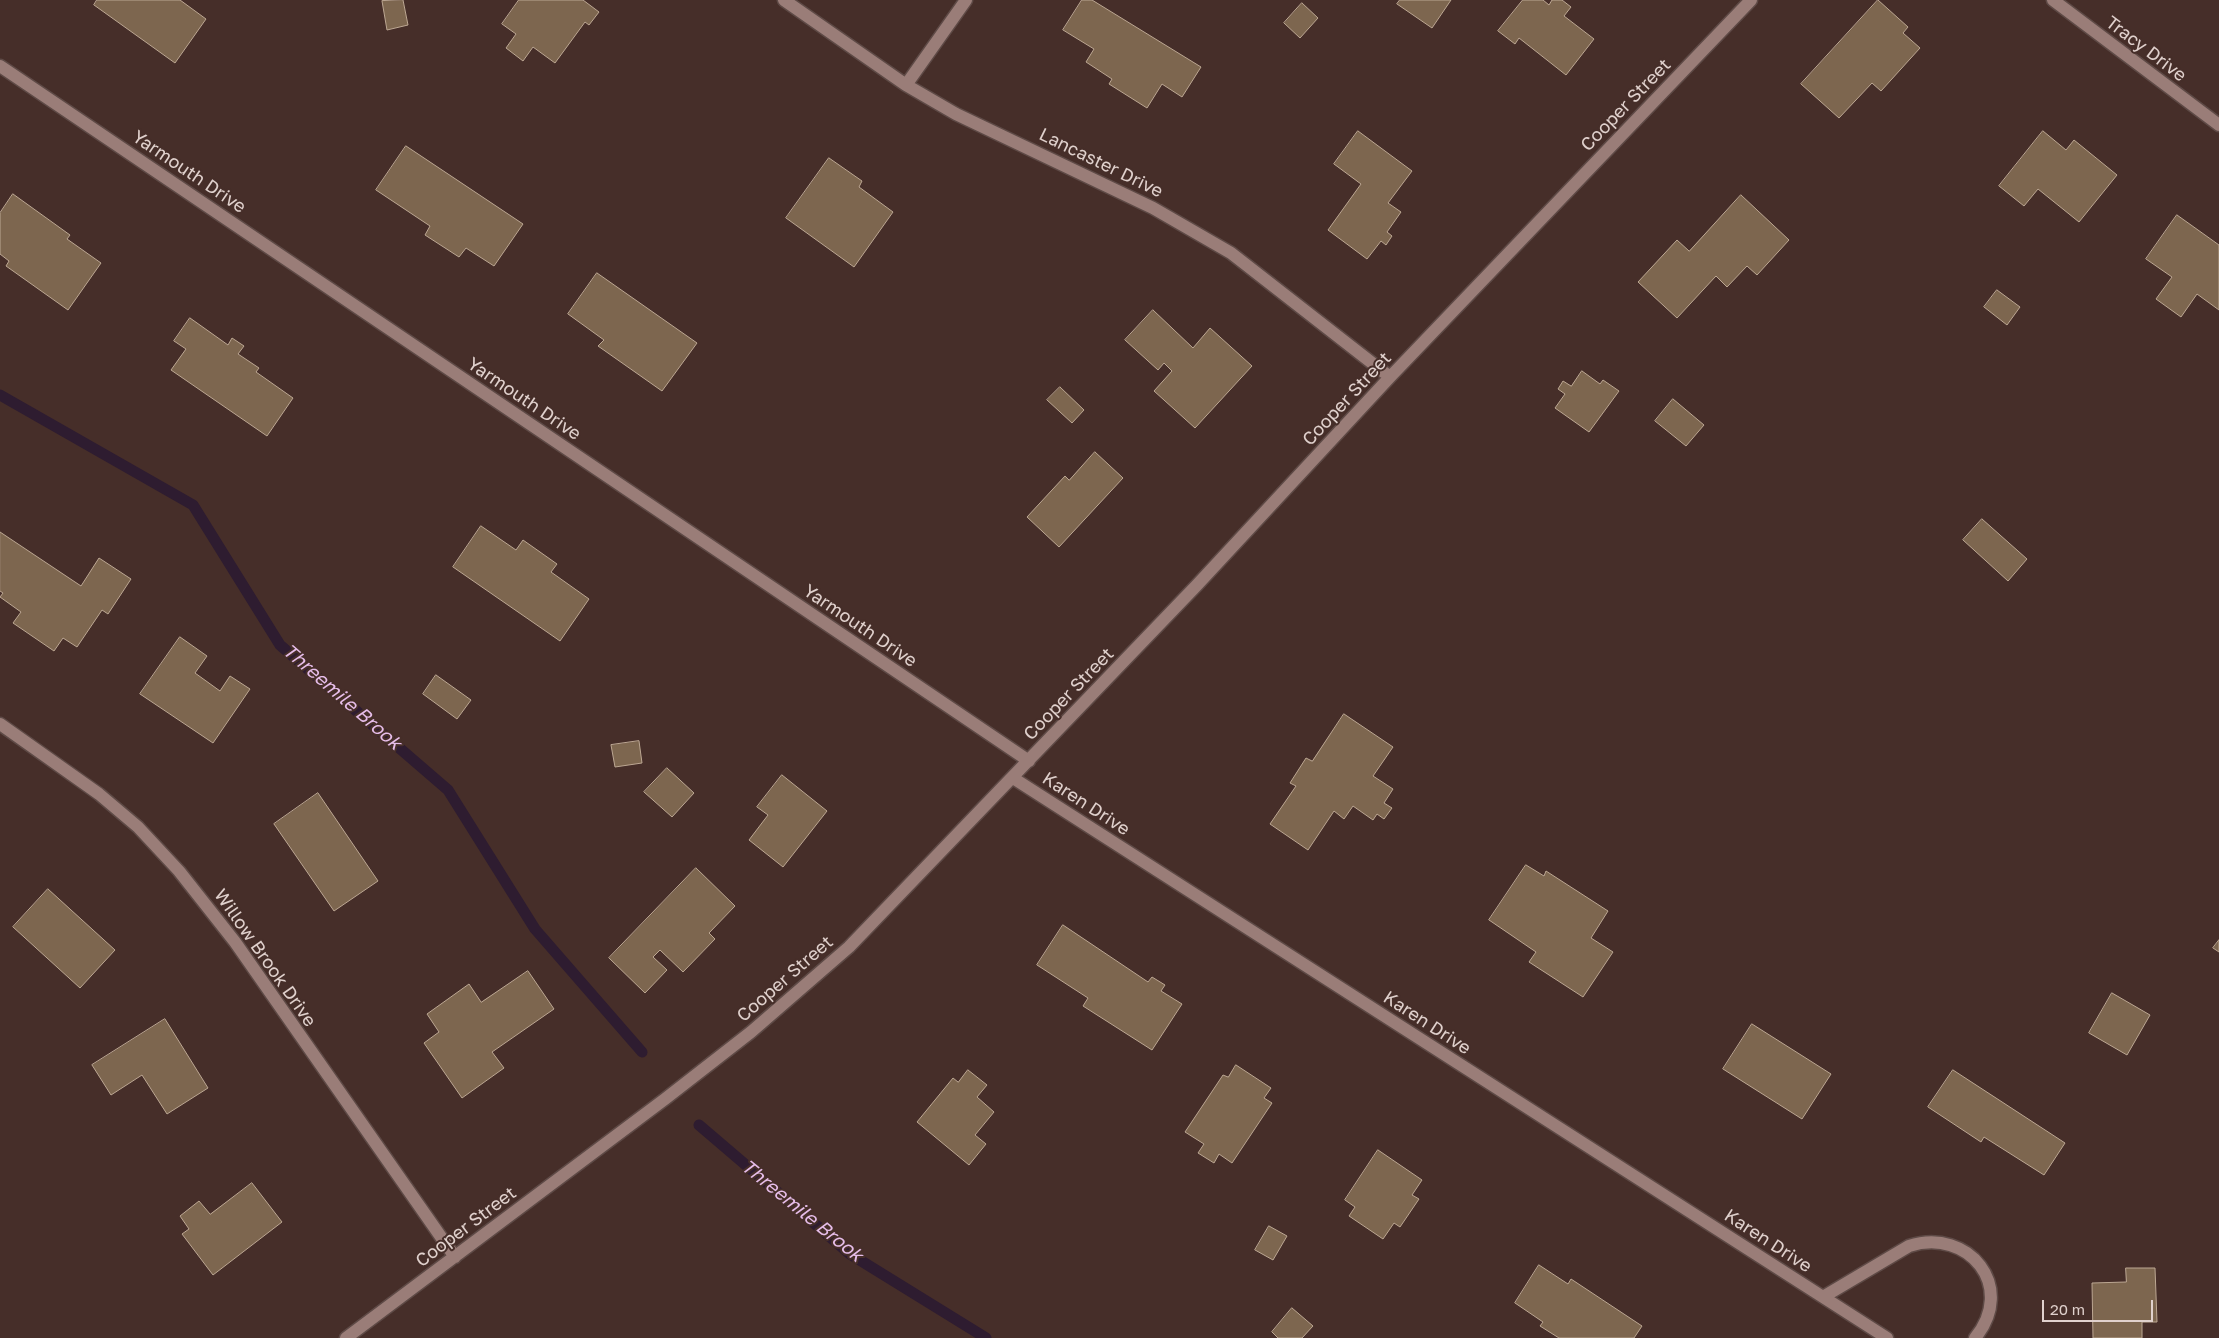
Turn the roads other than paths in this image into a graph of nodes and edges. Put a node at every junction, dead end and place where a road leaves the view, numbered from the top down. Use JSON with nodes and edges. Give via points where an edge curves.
{"nodes":[{"id":1,"x":784,"y":0,"type":"edge"},
{"id":2,"x":966,"y":0,"type":"edge"},
{"id":3,"x":1751,"y":0,"type":"edge"},
{"id":4,"x":2052,"y":0,"type":"edge"},
{"id":5,"x":0,"y":66,"type":"edge"},
{"id":6,"x":906,"y":85,"type":"junction"},
{"id":7,"x":2219,"y":125,"type":"edge"},
{"id":8,"x":1390,"y":377,"type":"junction"},
{"id":9,"x":0,"y":724,"type":"edge"},
{"id":10,"x":1029,"y":761,"type":"junction"},
{"id":11,"x":1013,"y":778,"type":"junction"},
{"id":12,"x":455,"y":1257,"type":"junction"},
{"id":13,"x":1823,"y":1297,"type":"junction"},
{"id":14,"x":346,"y":1338,"type":"edge"},
{"id":15,"x":1887,"y":1338,"type":"edge"},
{"id":16,"x":1975,"y":1338,"type":"edge"}],
"edges":[{"from":1,"to":6,"type":"street","name":"Lancaster Drive"},
{"from":2,"to":6,"type":"street"},
{"from":3,"to":8,"type":"street","name":"Cooper Street"},
{"from":4,"to":7,"type":"street","name":"Tracy Drive"},
{"from":5,"to":10,"type":"street","name":"Yarmouth Drive"},
{"from":6,"to":8,"type":"street","name":"Lancaster Drive","via":[[956,114],[1154,208],[1231,253]]},
{"from":8,"to":10,"type":"street","name":"Cooper Street","via":[[1198,585]]},
{"from":9,"to":12,"type":"street","name":"Willow Brook Drive","via":[[99,794],[138,827],[179,871],[235,942]]},
{"from":10,"to":11,"type":"street","name":"Cooper Street"},
{"from":11,"to":12,"type":"street","name":"Cooper Street","via":[[849,946],[751,1032]]},
{"from":11,"to":13,"type":"street","name":"Karen Drive"},
{"from":12,"to":14,"type":"street","name":"Cooper Street"},
{"from":13,"to":15,"type":"street","name":"Karen Drive"},
{"from":13,"to":16,"type":"street","via":[[1909,1246],[1921,1242],[1945,1242],[1957,1246],[1976,1260],[1988,1281],[1988,1317]]}]}
